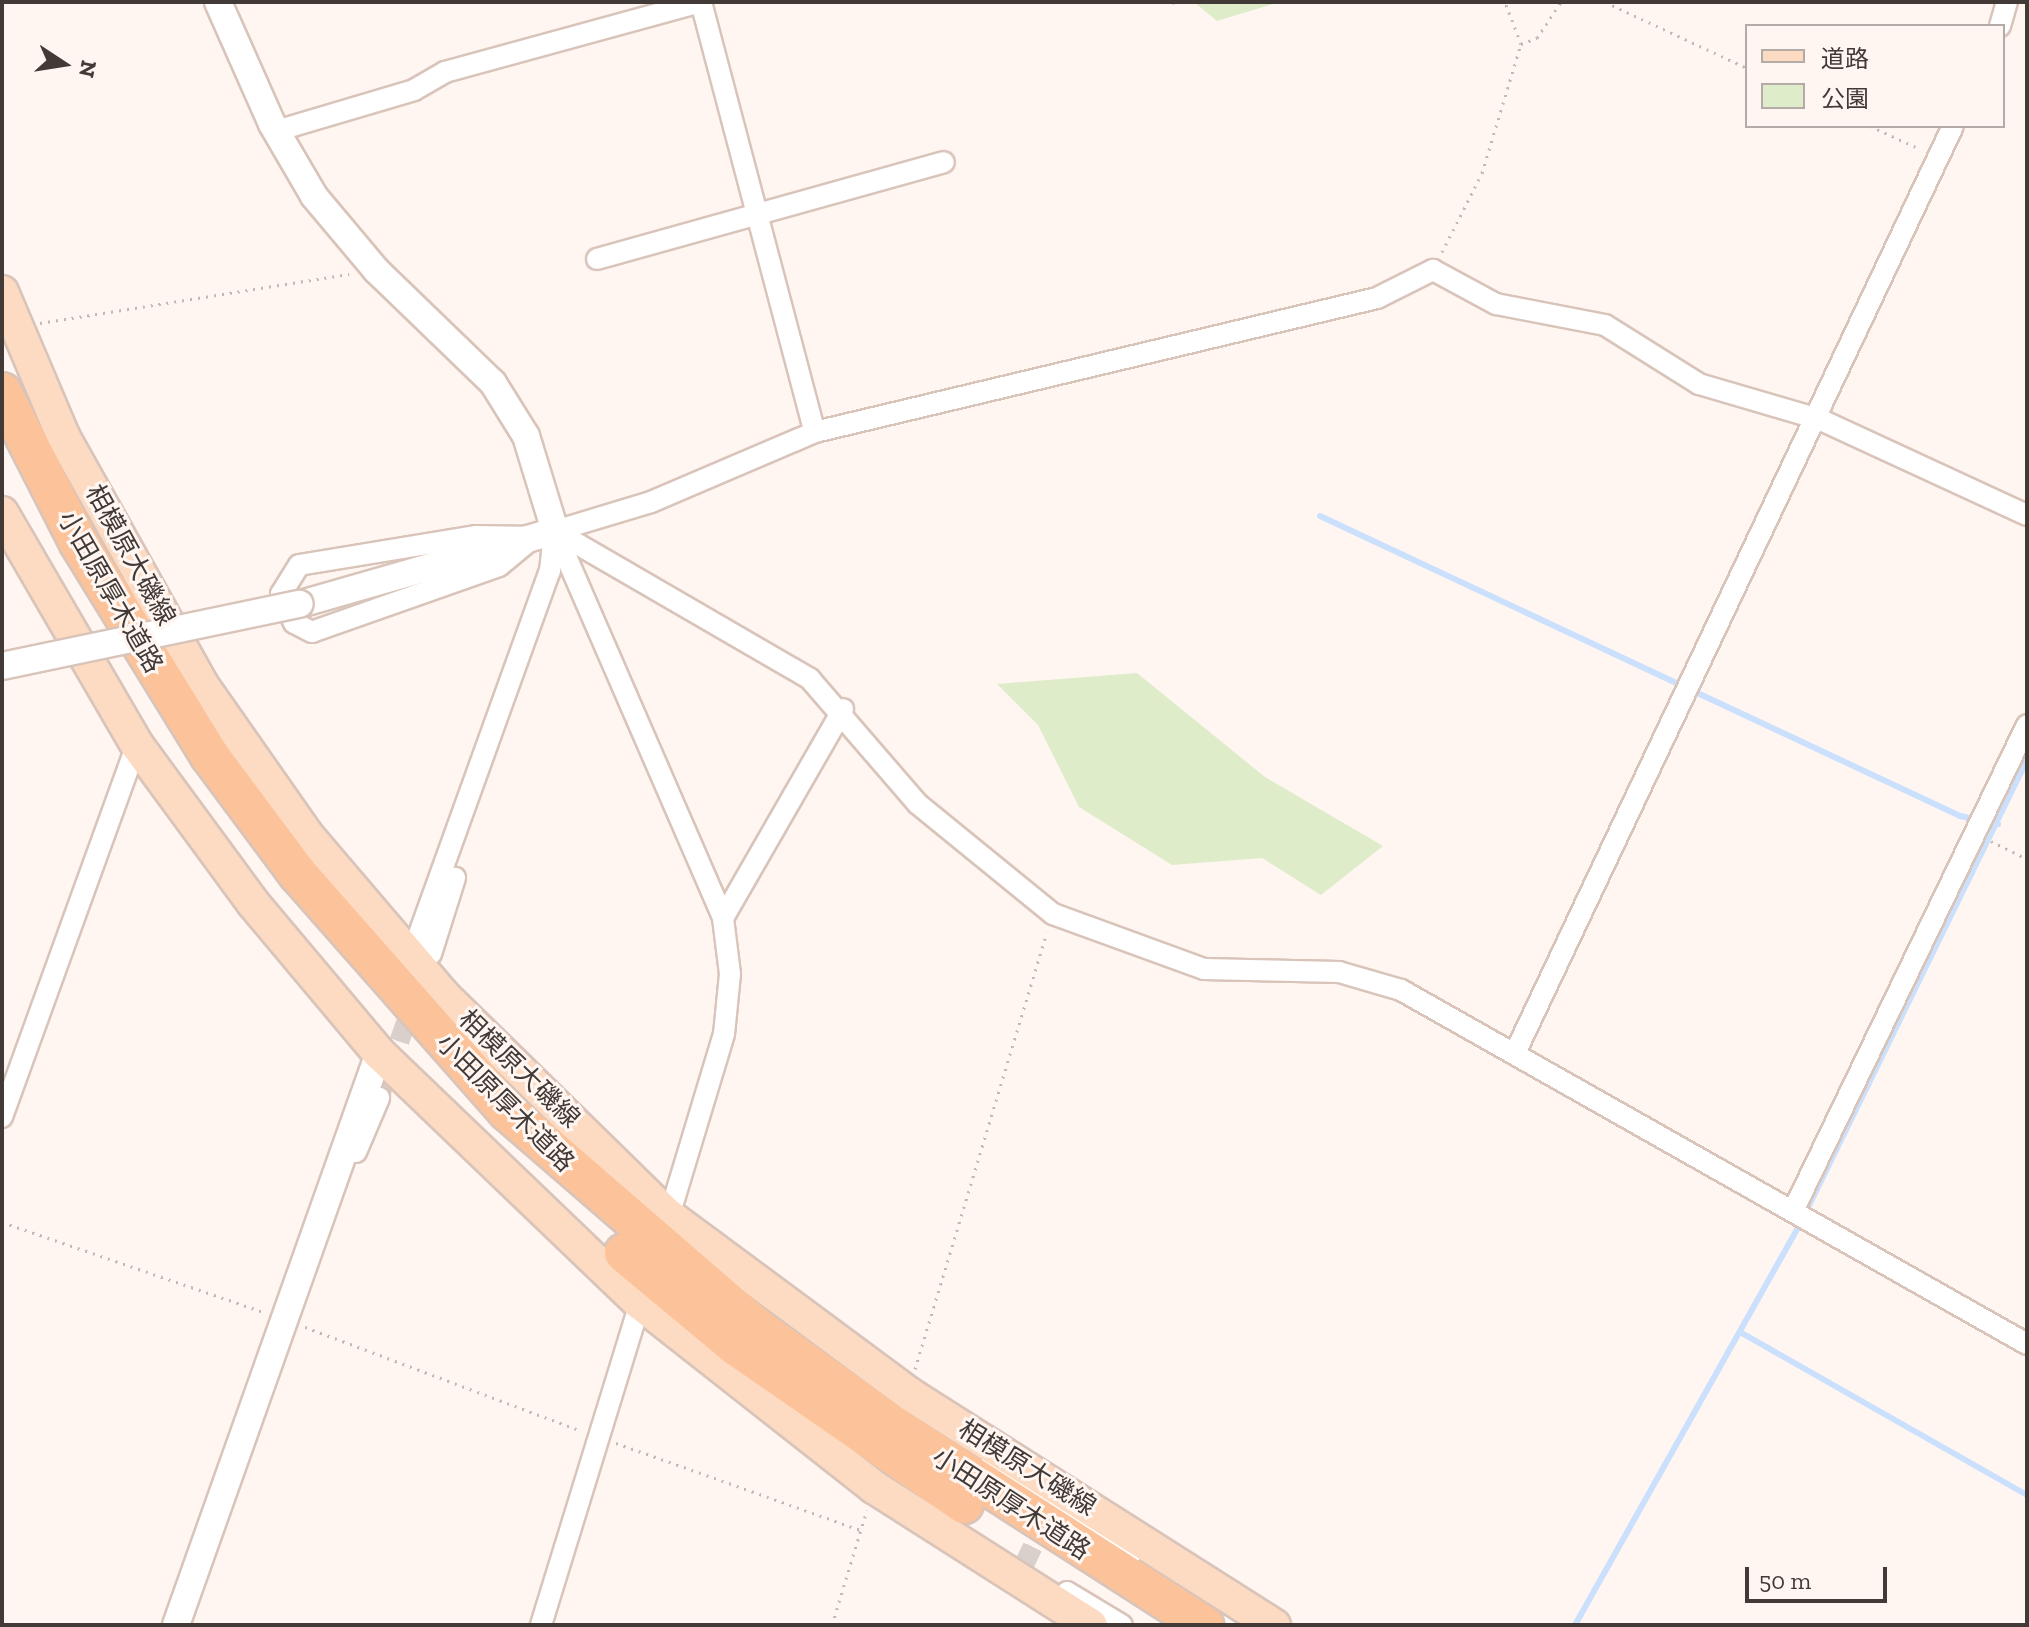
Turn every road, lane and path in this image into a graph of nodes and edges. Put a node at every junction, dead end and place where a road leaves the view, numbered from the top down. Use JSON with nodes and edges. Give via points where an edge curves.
{"nodes":[{"id":1,"x":218,"y":2,"type":"edge"},
{"id":2,"x":1505,"y":2,"type":"edge"},
{"id":3,"x":1561,"y":2,"type":"edge"},
{"id":4,"x":1605,"y":2,"type":"edge"},
{"id":5,"x":2008,"y":4,"type":"edge"},
{"id":6,"x":2027,"y":18,"type":"edge"},
{"id":7,"x":2001,"y":24,"type":"edge"},
{"id":8,"x":1521,"y":44,"type":"junction"},
{"id":9,"x":1745,"y":67,"type":"edge"},
{"id":10,"x":1874,"y":128,"type":"edge"},
{"id":11,"x":1952,"y":128,"type":"edge"},
{"id":12,"x":276,"y":131,"type":"junction"},
{"id":13,"x":1938,"y":158,"type":"junction"},
{"id":14,"x":944,"y":162,"type":"dead end"},
{"id":15,"x":758,"y":217,"type":"junction"},
{"id":16,"x":597,"y":259,"type":"dead end"},
{"id":17,"x":376,"y":270,"type":"junction"},
{"id":18,"x":1433,"y":270,"type":"junction"},
{"id":19,"x":2,"y":292,"type":"edge"},
{"id":20,"x":16,"y":326,"type":"junction"},
{"id":21,"x":2,"y":392,"type":"edge"},
{"id":22,"x":1819,"y":419,"type":"junction"},
{"id":23,"x":815,"y":432,"type":"junction"},
{"id":24,"x":2,"y":449,"type":"edge"},
{"id":25,"x":2,"y":513,"type":"edge"},
{"id":26,"x":2027,"y":515,"type":"edge"},
{"id":27,"x":544,"y":534,"type":"junction"},
{"id":28,"x":81,"y":656,"type":"junction"},
{"id":29,"x":2,"y":668,"type":"edge"},
{"id":30,"x":843,"y":709,"type":"junction"},
{"id":31,"x":2027,"y":725,"type":"edge"},
{"id":32,"x":137,"y":745,"type":"junction"},
{"id":33,"x":2003,"y":847,"type":"dead end"},
{"id":34,"x":2027,"y":859,"type":"edge"},
{"id":35,"x":1053,"y":914,"type":"junction"},
{"id":36,"x":723,"y":918,"type":"junction"},
{"id":37,"x":420,"y":957,"type":"junction"},
{"id":38,"x":379,"y":1053,"type":"junction"},
{"id":39,"x":1515,"y":1053,"type":"junction"},
{"id":40,"x":379,"y":1098,"type":"tunnel mouth"},
{"id":41,"x":2,"y":1117,"type":"edge"},
{"id":42,"x":1794,"y":1209,"type":"junction"},
{"id":43,"x":669,"y":1216,"type":"junction"},
{"id":44,"x":2,"y":1222,"type":"edge"},
{"id":45,"x":319,"y":1236,"type":"junction"},
{"id":46,"x":640,"y":1303,"type":"junction"},
{"id":47,"x":284,"y":1319,"type":"junction"},
{"id":48,"x":831,"y":1336,"type":"junction"},
{"id":49,"x":2027,"y":1344,"type":"edge"},
{"id":50,"x":901,"y":1387,"type":"junction"},
{"id":51,"x":595,"y":1436,"type":"dead end"},
{"id":52,"x":610,"y":1441,"type":"dead end"},
{"id":53,"x":816,"y":1441,"type":"junction"},
{"id":54,"x":874,"y":1487,"type":"junction"},
{"id":55,"x":861,"y":1530,"type":"junction"},
{"id":56,"x":176,"y":1625,"type":"edge"},
{"id":57,"x":541,"y":1625,"type":"edge"},
{"id":58,"x":832,"y":1625,"type":"edge"},
{"id":59,"x":1091,"y":1625,"type":"edge"},
{"id":60,"x":1122,"y":1625,"type":"edge"},
{"id":61,"x":1156,"y":1625,"type":"edge"},
{"id":62,"x":1204,"y":1625,"type":"edge"},
{"id":63,"x":1272,"y":1625,"type":"edge"}],
"edges":[{"from":1,"to":12,"type":"street"},
{"from":2,"to":8,"type":"path"},
{"from":3,"to":8,"type":"path","via":[[1537,38]]},
{"from":4,"to":9,"type":"path"},
{"from":5,"to":6,"type":"street"},
{"from":5,"to":7,"type":"street"},
{"from":8,"to":18,"type":"path","via":[[1482,173]]},
{"from":10,"to":13,"type":"path"},
{"from":11,"to":13,"type":"street"},
{"from":12,"to":15,"type":"street","via":[[414,90],[445,72],[701,2]]},
{"from":12,"to":17,"type":"street","via":[[314,196]]},
{"from":13,"to":22,"type":"street"},
{"from":14,"to":15,"type":"street"},
{"from":15,"to":16,"type":"street"},
{"from":15,"to":23,"type":"street"},
{"from":17,"to":20,"type":"path"},
{"from":17,"to":27,"type":"street","via":[[493,383],[526,436]]},
{"from":18,"to":22,"type":"street","via":[[1496,304],[1605,325],[1699,384]]},
{"from":18,"to":23,"type":"street","via":[[1377,298]]},
{"from":19,"to":20,"type":"main road","name":"相模原大磯線"},
{"from":20,"to":37,"type":"main road","name":"相模原大磯線","via":[[63,436],[202,685],[307,835]]},
{"from":21,"to":62,"type":"highway","name":"小田原厚木道路","via":[[79,543],[210,756],[329,911],[507,1111],[755,1326],[897,1428]]},
{"from":22,"to":26,"type":"street"},
{"from":22,"to":39,"type":"street"},
{"from":23,"to":27,"type":"street","via":[[651,502]]},
{"from":24,"to":61,"type":"highway","name":"小田原厚木道路","via":[[188,769],[278,891],[491,1130],[737,1347],[880,1450]]},
{"from":25,"to":28,"type":"main road"},
{"from":27,"to":27,"type":"street","via":[[499,566],[312,632],[294,623],[281,594],[299,565],[477,536]]},
{"from":27,"to":29,"type":"street","bridge":true,"via":[[300,604]]},
{"from":27,"to":30,"type":"street","via":[[810,679]]},
{"from":27,"to":36,"type":"street"},
{"from":27,"to":37,"type":"street","via":[[550,571]]},
{"from":28,"to":29,"type":"street"},
{"from":28,"to":32,"type":"main road"},
{"from":30,"to":35,"type":"street","via":[[918,804]]},
{"from":30,"to":36,"type":"street"},
{"from":31,"to":42,"type":"street"},
{"from":32,"to":38,"type":"main road","via":[[253,903]]},
{"from":32,"to":41,"type":"street"},
{"from":33,"to":34,"type":"path"},
{"from":35,"to":39,"type":"street","via":[[1204,969],[1376,980]]},
{"from":35,"to":50,"type":"path","via":[[920,1362]]},
{"from":36,"to":43,"type":"street","via":[[730,974],[724,1034]]},
{"from":37,"to":43,"type":"main road","name":"相模原大磯線"},
{"from":38,"to":45,"type":"street"},
{"from":38,"to":46,"type":"main road"},
{"from":39,"to":42,"type":"street"},
{"from":40,"to":45,"type":"street"},
{"from":42,"to":49,"type":"street"},
{"from":43,"to":48,"type":"main road","name":"相模原大磯線"},
{"from":44,"to":47,"type":"path"},
{"from":45,"to":47,"type":"street"},
{"from":46,"to":53,"type":"main road"},
{"from":46,"to":57,"type":"street"},
{"from":47,"to":51,"type":"path"},
{"from":47,"to":56,"type":"street"},
{"from":48,"to":50,"type":"main road","name":"相模原大磯線"},
{"from":48,"to":63,"type":"street","via":[[845,1361],[1052,1506],[1226,1608]]},
{"from":50,"to":63,"type":"main road","name":"相模原大磯線"},
{"from":52,"to":55,"type":"path"},
{"from":53,"to":54,"type":"main road"},
{"from":53,"to":60,"type":"street","via":[[840,1446]]},
{"from":54,"to":55,"type":"path"},
{"from":54,"to":59,"type":"main road"},
{"from":55,"to":58,"type":"path"}]}
